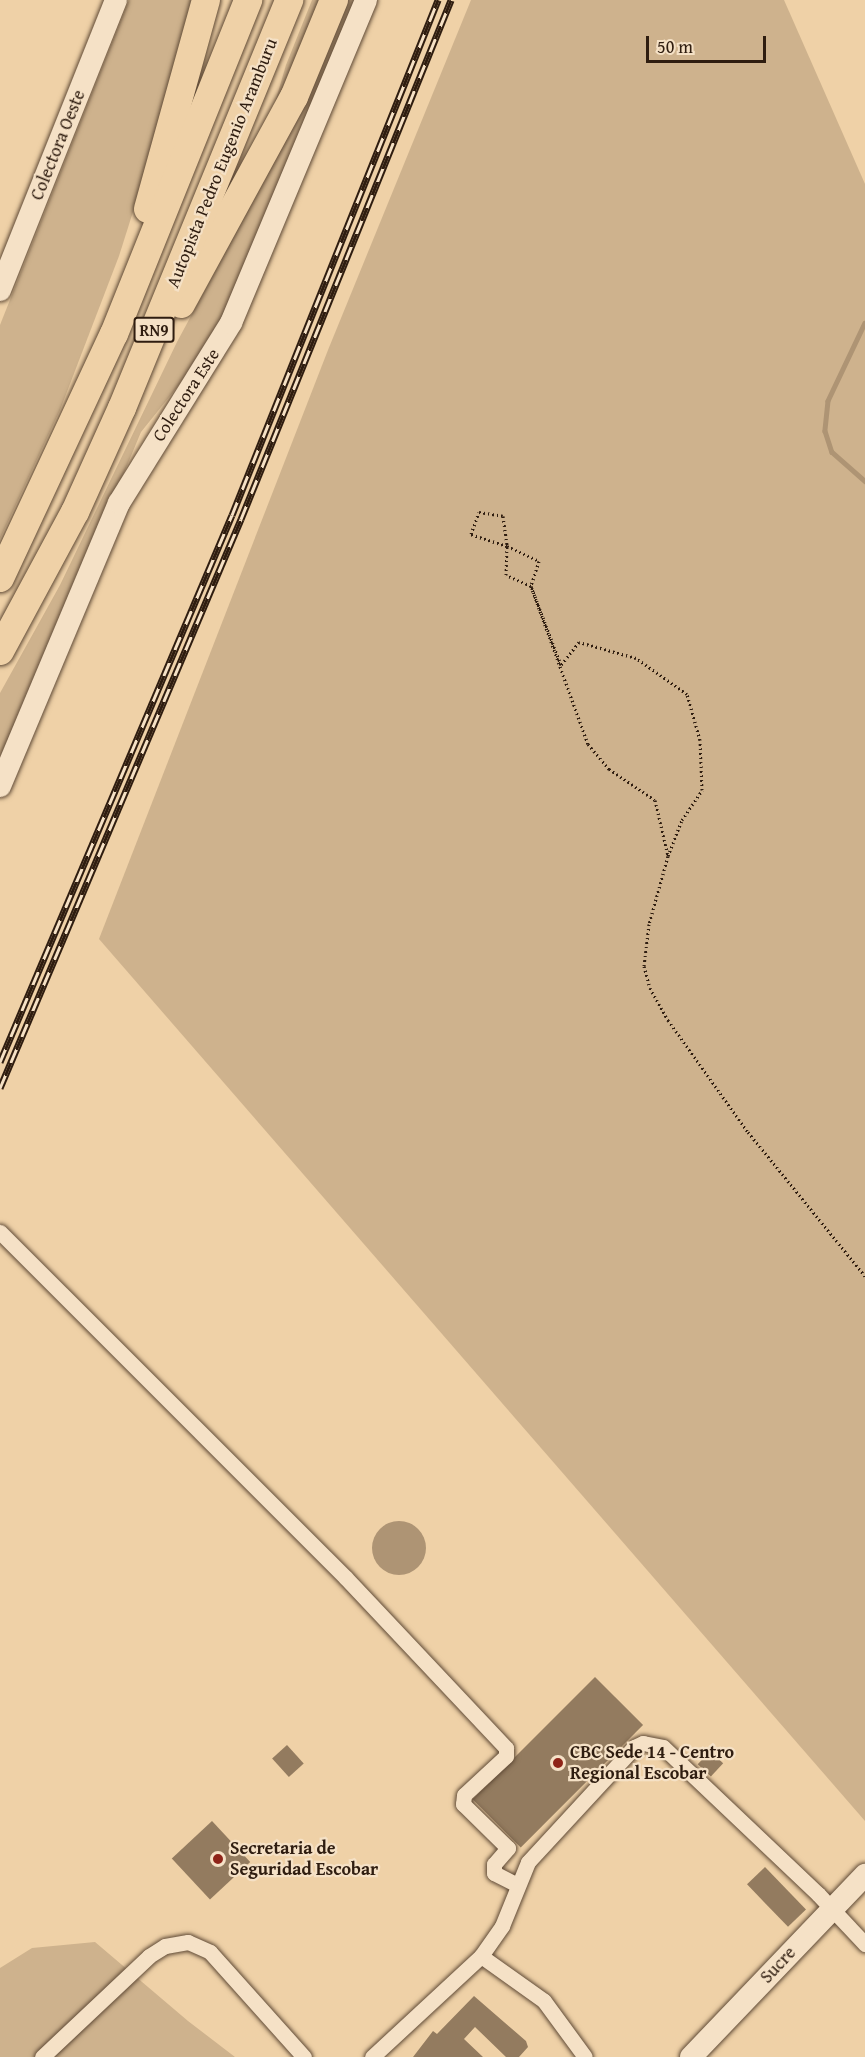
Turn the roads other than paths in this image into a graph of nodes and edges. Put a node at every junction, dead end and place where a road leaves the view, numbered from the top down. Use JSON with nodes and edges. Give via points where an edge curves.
{"nodes":[{"id":1,"x":116,"y":0,"type":"edge"},
{"id":2,"x":206,"y":0,"type":"edge"},
{"id":3,"x":248,"y":0,"type":"edge"},
{"id":4,"x":289,"y":0,"type":"edge"},
{"id":5,"x":334,"y":0,"type":"edge"},
{"id":6,"x":366,"y":0,"type":"edge"},
{"id":7,"x":0,"y":290,"type":"edge"},
{"id":8,"x":114,"y":334,"type":"junction"},
{"id":9,"x":122,"y":408,"type":"junction"},
{"id":10,"x":0,"y":578,"type":"edge"},
{"id":11,"x":0,"y":651,"type":"edge"},
{"id":12,"x":0,"y":786,"type":"edge"},
{"id":13,"x":0,"y":1232,"type":"edge"},
{"id":14,"x":865,"y":1875,"type":"edge"},
{"id":15,"x":516,"y":1884,"type":"junction"},
{"id":16,"x":830,"y":1910,"type":"junction"},
{"id":17,"x":865,"y":1944,"type":"edge"},
{"id":18,"x":481,"y":1956,"type":"junction"},
{"id":19,"x":42,"y":2057,"type":"edge"},
{"id":20,"x":304,"y":2057,"type":"edge"},
{"id":21,"x":372,"y":2057,"type":"edge"},
{"id":22,"x":585,"y":2057,"type":"edge"},
{"id":23,"x":691,"y":2057,"type":"edge"}],
"edges":[{"from":1,"to":7,"type":"street","name":"Colectora Oeste"},
{"from":2,"to":8,"type":"highway"},
{"from":3,"to":8,"type":"highway","name":"Autopista Pedro Eugenio Aramburu","number":"RN9"},
{"from":4,"to":9,"type":"highway","name":"Autopista Pedro Eugenio Aramburu","number":"RN9"},
{"from":5,"to":9,"type":"highway","via":[[294,97],[253,177]]},
{"from":6,"to":12,"type":"street","name":"Colectora Este","via":[[231,323],[119,503]]},
{"from":8,"to":10,"type":"highway","name":"Autopista Pedro Eugenio Aramburu","number":"RN9"},
{"from":9,"to":11,"type":"highway","name":"Autopista Pedro Eugenio Aramburu","number":"RN9","via":[[75,512]]},
{"from":13,"to":15,"type":"street","via":[[345,1577],[506,1748],[506,1756],[464,1795],[463,1804],[508,1848],[494,1863],[495,1873]]},
{"from":14,"to":16,"type":"street","name":"Sucre"},
{"from":15,"to":16,"type":"street","via":[[528,1862],[634,1747],[654,1744],[663,1747]]},
{"from":15,"to":18,"type":"street","via":[[502,1926]]},
{"from":16,"to":17,"type":"street"},
{"from":16,"to":23,"type":"street","name":"Sucre"},
{"from":18,"to":21,"type":"street"},
{"from":18,"to":22,"type":"street","via":[[544,2001]]},
{"from":19,"to":20,"type":"street","via":[[149,1956],[165,1946],[188,1942],[210,1952]]}]}
